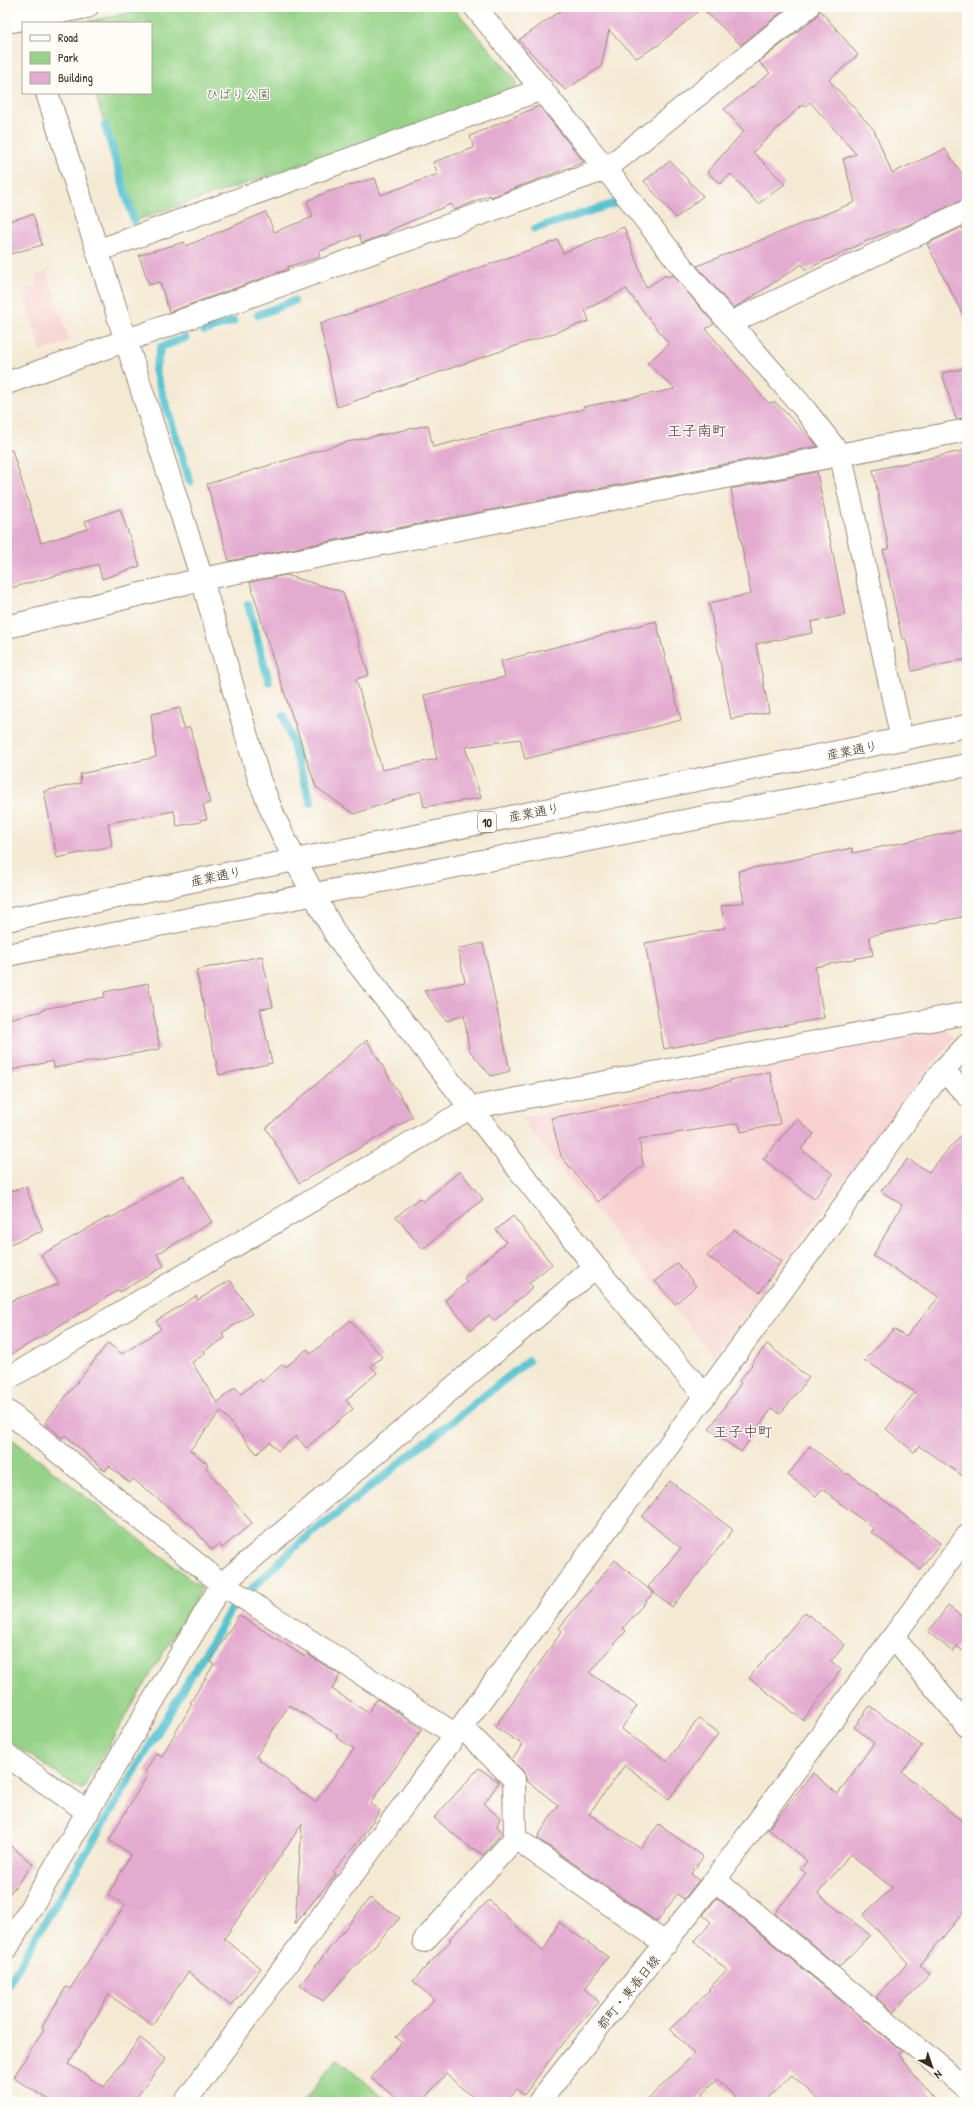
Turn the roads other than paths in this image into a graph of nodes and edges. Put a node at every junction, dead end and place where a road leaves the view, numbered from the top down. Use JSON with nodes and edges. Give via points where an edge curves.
{"nodes":[{"id":1,"x":87,"y":7,"type":"edge"},
{"id":2,"x":475,"y":7,"type":"edge"},
{"id":3,"x":808,"y":7,"type":"edge"},
{"id":4,"x":19,"y":18,"type":"edge"},
{"id":5,"x":542,"y":89,"type":"junction"},
{"id":6,"x":47,"y":94,"type":"edge"},
{"id":7,"x":606,"y":169,"type":"junction"},
{"id":8,"x":967,"y":211,"type":"edge"},
{"id":9,"x":97,"y":251,"type":"junction"},
{"id":10,"x":730,"y":323,"type":"junction"},
{"id":11,"x":125,"y":340,"type":"junction"},
{"id":12,"x":7,"y":383,"type":"edge"},
{"id":13,"x":967,"y":430,"type":"edge"},
{"id":14,"x":841,"y":456,"type":"junction"},
{"id":15,"x":202,"y":579,"type":"junction"},
{"id":16,"x":7,"y":627,"type":"edge"},
{"id":17,"x":967,"y":726,"type":"edge"},
{"id":18,"x":902,"y":740,"type":"junction"},
{"id":19,"x":967,"y":765,"type":"edge"},
{"id":20,"x":295,"y":860,"type":"junction"},
{"id":21,"x":313,"y":894,"type":"junction"},
{"id":22,"x":7,"y":920,"type":"edge"},
{"id":23,"x":7,"y":954,"type":"edge"},
{"id":24,"x":967,"y":1013,"type":"edge"},
{"id":25,"x":967,"y":1045,"type":"edge"},
{"id":26,"x":942,"y":1070,"type":"junction"},
{"id":27,"x":967,"y":1095,"type":"edge"},
{"id":28,"x":470,"y":1108,"type":"junction"},
{"id":29,"x":595,"y":1267,"type":"junction"},
{"id":30,"x":7,"y":1379,"type":"edge"},
{"id":31,"x":705,"y":1396,"type":"junction"},
{"id":32,"x":7,"y":1411,"type":"edge"},
{"id":33,"x":967,"y":1536,"type":"edge"},
{"id":34,"x":222,"y":1584,"type":"junction"},
{"id":35,"x":893,"y":1637,"type":"junction"},
{"id":36,"x":967,"y":1726,"type":"edge"},
{"id":37,"x":459,"y":1731,"type":"junction"},
{"id":38,"x":7,"y":1756,"type":"edge"},
{"id":39,"x":88,"y":1812,"type":"junction"},
{"id":40,"x":515,"y":1838,"type":"junction"},
{"id":41,"x":715,"y":1880,"type":"junction"},
{"id":42,"x":424,"y":1941,"type":"dead end"},
{"id":43,"x":666,"y":1944,"type":"junction"},
{"id":44,"x":7,"y":1948,"type":"edge"},
{"id":45,"x":967,"y":2089,"type":"edge"},
{"id":46,"x":967,"y":2095,"type":"edge"},
{"id":47,"x":185,"y":2102,"type":"edge"},
{"id":48,"x":539,"y":2102,"type":"edge"},
{"id":49,"x":958,"y":2102,"type":"edge"}],
"edges":[{"from":1,"to":4,"type":"main road"},
{"from":2,"to":5,"type":"main road"},
{"from":3,"to":7,"type":"main road"},
{"from":5,"to":7,"type":"main road"},
{"from":5,"to":9,"type":"main road"},
{"from":6,"to":9,"type":"main road"},
{"from":7,"to":10,"type":"main road","via":[[690,277]]},
{"from":7,"to":11,"type":"main road"},
{"from":8,"to":10,"type":"main road"},
{"from":9,"to":11,"type":"main road"},
{"from":10,"to":14,"type":"main road","via":[[802,406]]},
{"from":11,"to":12,"type":"main road"},
{"from":11,"to":15,"type":"main road"},
{"from":13,"to":14,"type":"main road"},
{"from":14,"to":15,"type":"main road"},
{"from":14,"to":18,"type":"main road"},
{"from":15,"to":16,"type":"main road"},
{"from":15,"to":20,"type":"main road","via":[[258,779]]},
{"from":17,"to":18,"type":"main road","name":"産業通り","number":"10"},
{"from":18,"to":20,"type":"main road","name":"産業通り","number":"10"},
{"from":19,"to":21,"type":"main road"},
{"from":20,"to":21,"type":"main road"},
{"from":20,"to":22,"type":"main road","name":"産業通り","number":"10"},
{"from":21,"to":23,"type":"main road"},
{"from":21,"to":28,"type":"main road","via":[[337,937]]},
{"from":24,"to":28,"type":"main road"},
{"from":25,"to":26,"type":"main road"},
{"from":26,"to":27,"type":"main road"},
{"from":26,"to":31,"type":"main road"},
{"from":28,"to":29,"type":"main road"},
{"from":28,"to":30,"type":"main road"},
{"from":29,"to":31,"type":"main road"},
{"from":29,"to":34,"type":"main road"},
{"from":31,"to":37,"type":"main road"},
{"from":32,"to":34,"type":"main road"},
{"from":33,"to":35,"type":"main road","name":"都町・東春日線"},
{"from":34,"to":37,"type":"main road"},
{"from":34,"to":39,"type":"main road"},
{"from":35,"to":36,"type":"main road"},
{"from":35,"to":41,"type":"main road","name":"都町・東春日線"},
{"from":37,"to":40,"type":"main road","via":[[514,1779]]},
{"from":37,"to":47,"type":"main road"},
{"from":38,"to":39,"type":"main road"},
{"from":39,"to":44,"type":"main road"},
{"from":40,"to":42,"type":"main road"},
{"from":40,"to":43,"type":"main road"},
{"from":41,"to":43,"type":"main road","name":"都町・東春日線"},
{"from":41,"to":45,"type":"main road"},
{"from":43,"to":48,"type":"main road","name":"都町・東春日線"},
{"from":46,"to":49,"type":"main road"}]}
